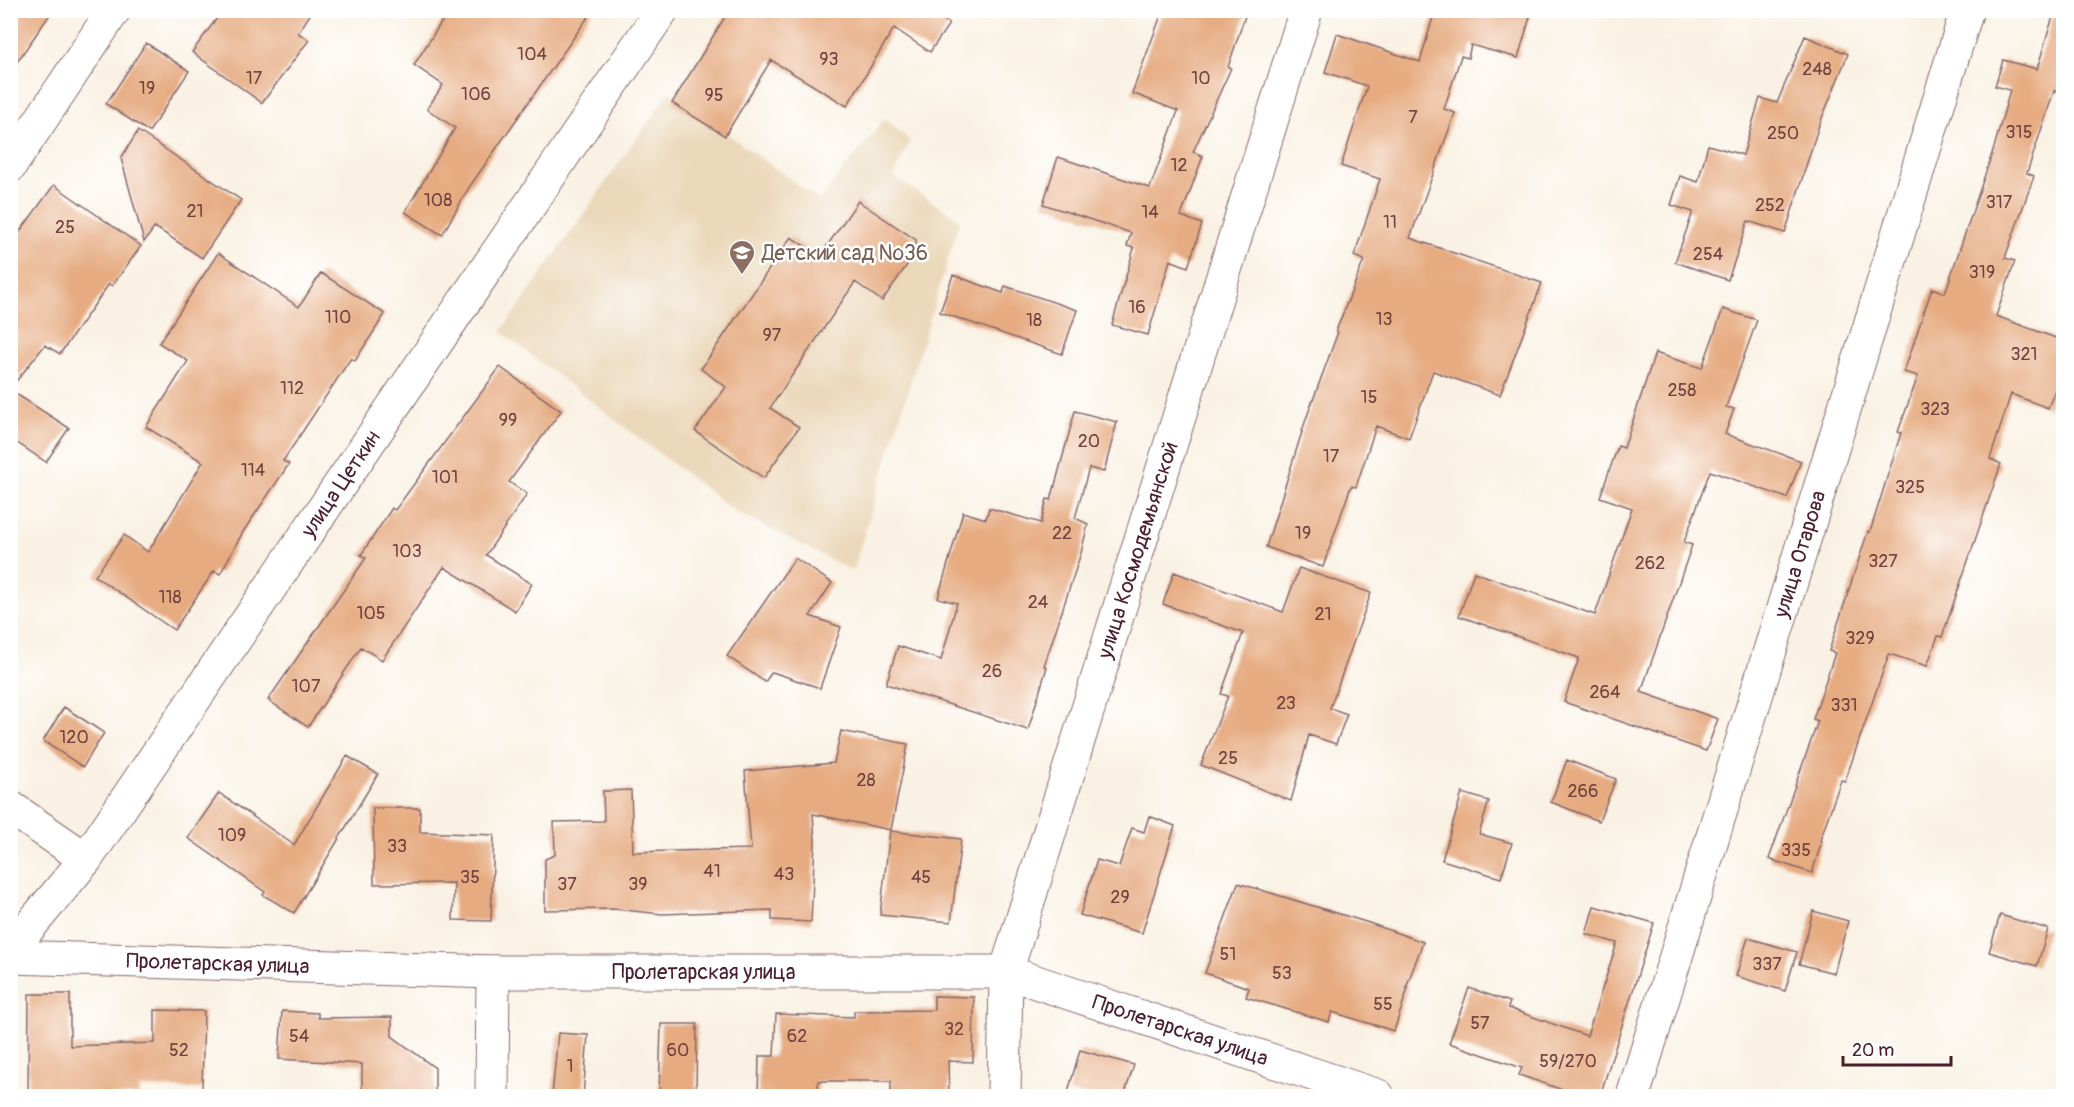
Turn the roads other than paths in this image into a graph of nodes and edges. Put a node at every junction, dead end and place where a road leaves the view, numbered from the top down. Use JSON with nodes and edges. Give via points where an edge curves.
{"nodes":[{"id":1,"x":114,"y":10,"type":"edge"},
{"id":2,"x":662,"y":10,"type":"edge"},
{"id":3,"x":1306,"y":10,"type":"edge"},
{"id":4,"x":1967,"y":10,"type":"edge"},
{"id":5,"x":10,"y":166,"type":"edge"},
{"id":6,"x":10,"y":807,"type":"edge"},
{"id":7,"x":86,"y":859,"type":"junction"},
{"id":8,"x":10,"y":950,"type":"edge"},
{"id":9,"x":10,"y":957,"type":"edge"},
{"id":10,"x":493,"y":972,"type":"junction"},
{"id":11,"x":1006,"y":972,"type":"junction"},
{"id":12,"x":492,"y":1096,"type":"edge"},
{"id":13,"x":1004,"y":1096,"type":"edge"},
{"id":14,"x":1378,"y":1096,"type":"edge"},
{"id":15,"x":1633,"y":1096,"type":"edge"}],
"edges":[{"from":1,"to":5,"type":"street"},
{"from":2,"to":7,"type":"street","name":"улица Цеткин"},
{"from":3,"to":11,"type":"street","name":"улица Космодемьянской"},
{"from":4,"to":15,"type":"street","name":"улица Отарова"},
{"from":6,"to":7,"type":"street"},
{"from":7,"to":8,"type":"street","name":"улица Цеткин"},
{"from":9,"to":10,"type":"street","name":"Пролетарская улица"},
{"from":10,"to":11,"type":"street","name":"Пролетарская улица"},
{"from":10,"to":12,"type":"street"},
{"from":11,"to":13,"type":"street","name":"улица Космодемьянской"},
{"from":11,"to":14,"type":"street","name":"Пролетарская улица"}]}
